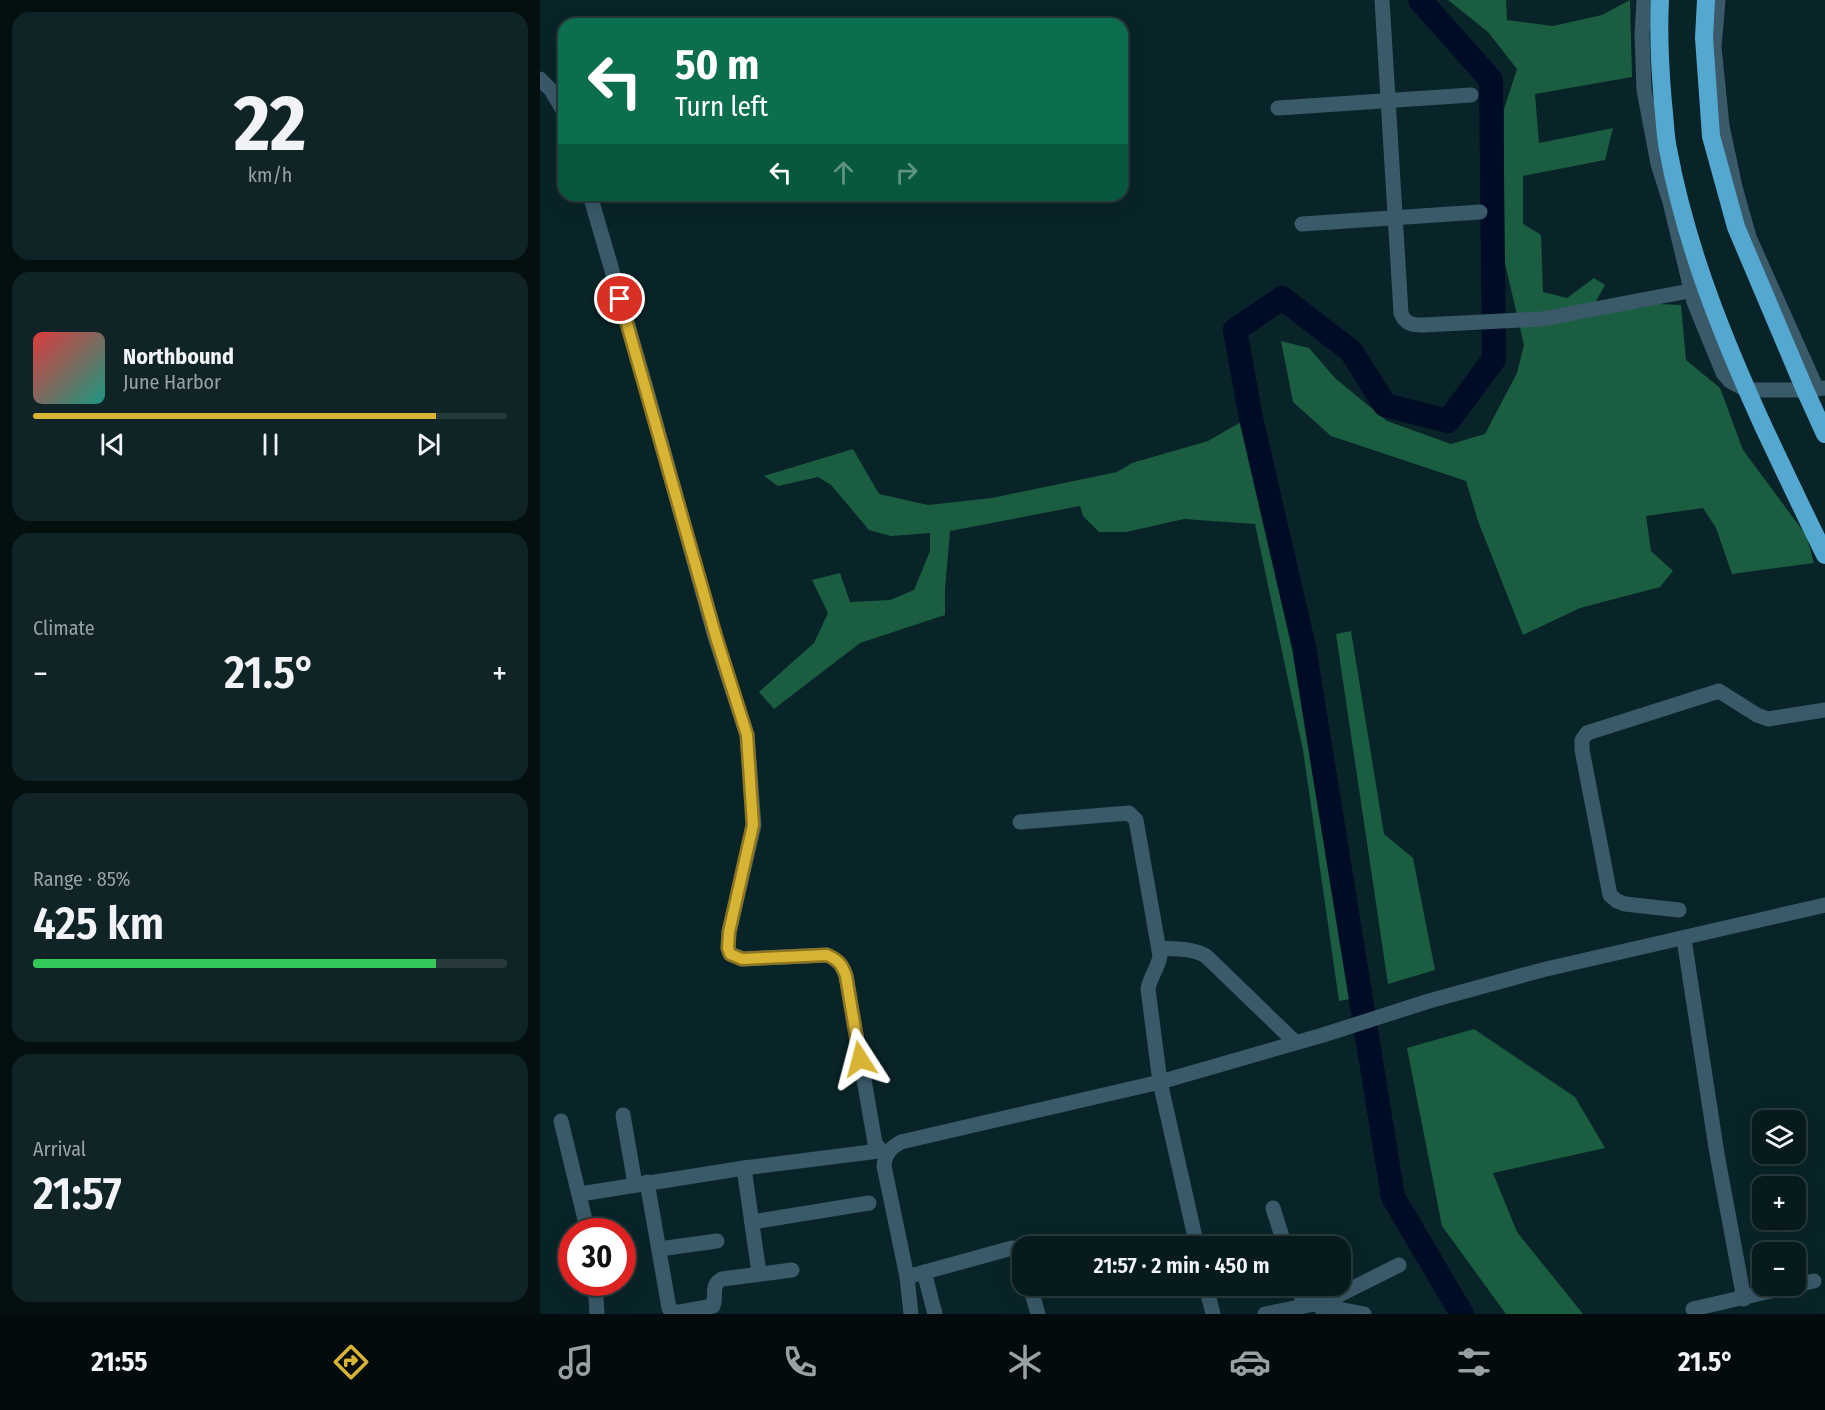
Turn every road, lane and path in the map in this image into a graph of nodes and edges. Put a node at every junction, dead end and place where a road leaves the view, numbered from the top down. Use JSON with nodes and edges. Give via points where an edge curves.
{"nodes":[{"id":1,"x":1383,"y":0,"type":"edge"},
{"id":2,"x":1644,"y":0,"type":"edge"},
{"id":3,"x":1660,"y":0,"type":"edge"},
{"id":4,"x":1706,"y":0,"type":"edge"},
{"id":5,"x":1718,"y":0,"type":"edge"},
{"id":6,"x":540,"y":79,"type":"edge"},
{"id":7,"x":1471,"y":95,"type":"dead end"},
{"id":8,"x":1389,"y":100,"type":"junction"},
{"id":9,"x":558,"y":102,"type":"edge"},
{"id":10,"x":1278,"y":108,"type":"dead end"},
{"id":11,"x":592,"y":201,"type":"edge"},
{"id":12,"x":1480,"y":212,"type":"dead end"},
{"id":13,"x":1395,"y":217,"type":"junction"},
{"id":14,"x":1302,"y":224,"type":"dead end"},
{"id":15,"x":1698,"y":289,"type":"junction"},
{"id":16,"x":1816,"y":389,"type":"edge"},
{"id":17,"x":1747,"y":390,"type":"junction"},
{"id":18,"x":1825,"y":434,"type":"edge"},
{"id":19,"x":1825,"y":555,"type":"edge"},
{"id":20,"x":1825,"y":710,"type":"edge"},
{"id":21,"x":1020,"y":822,"type":"dead end"},
{"id":22,"x":1825,"y":905,"type":"edge"},
{"id":23,"x":1679,"y":910,"type":"dead end"},
{"id":24,"x":1684,"y":939,"type":"junction"},
{"id":25,"x":1159,"y":948,"type":"junction"},
{"id":26,"x":1295,"y":1042,"type":"junction"},
{"id":27,"x":1160,"y":1082,"type":"junction"},
{"id":28,"x":623,"y":1115,"type":"dead end"},
{"id":29,"x":561,"y":1121,"type":"dead end"},
{"id":30,"x":882,"y":1153,"type":"junction"},
{"id":31,"x":744,"y":1168,"type":"junction"},
{"id":32,"x":641,"y":1183,"type":"junction"},
{"id":33,"x":580,"y":1194,"type":"junction"},
{"id":34,"x":869,"y":1203,"type":"dead end"},
{"id":35,"x":1273,"y":1208,"type":"dead end"},
{"id":36,"x":585,"y":1218,"type":"edge"},
{"id":37,"x":752,"y":1222,"type":"junction"},
{"id":38,"x":1195,"y":1236,"type":"edge"},
{"id":39,"x":1282,"y":1236,"type":"edge"},
{"id":40,"x":717,"y":1241,"type":"dead end"},
{"id":41,"x":1012,"y":1248,"type":"edge"},
{"id":42,"x":659,"y":1249,"type":"junction"},
{"id":43,"x":1399,"y":1265,"type":"dead end"},
{"id":44,"x":792,"y":1270,"type":"dead end"},
{"id":45,"x":924,"y":1272,"type":"junction"},
{"id":46,"x":759,"y":1273,"type":"junction"},
{"id":47,"x":907,"y":1277,"type":"junction"},
{"id":48,"x":1814,"y":1281,"type":"dead end"},
{"id":49,"x":596,"y":1296,"type":"edge"},
{"id":50,"x":1033,"y":1296,"type":"edge"},
{"id":51,"x":1208,"y":1296,"type":"edge"},
{"id":52,"x":1301,"y":1296,"type":"edge"},
{"id":53,"x":1744,"y":1299,"type":"junction"},
{"id":54,"x":1304,"y":1305,"type":"junction"},
{"id":55,"x":1321,"y":1309,"type":"edge"},
{"id":56,"x":1693,"y":1309,"type":"dead end"},
{"id":57,"x":597,"y":1314,"type":"edge"},
{"id":58,"x":911,"y":1314,"type":"edge"},
{"id":59,"x":934,"y":1314,"type":"edge"},
{"id":60,"x":1038,"y":1314,"type":"edge"},
{"id":61,"x":1213,"y":1314,"type":"edge"},
{"id":62,"x":1265,"y":1314,"type":"edge"},
{"id":63,"x":1364,"y":1314,"type":"edge"}],
"edges":[{"from":1,"to":8,"type":"street"},
{"from":2,"to":15,"type":"street","via":[[1644,90],[1658,164]]},
{"from":3,"to":15,"type":"highway","via":[[1658,37],[1667,147]]},
{"from":4,"to":16,"type":"highway","via":[[1704,38],[1711,136],[1736,227]]},
{"from":5,"to":16,"type":"street","via":[[1714,47],[1722,126],[1735,187],[1749,237]]},
{"from":6,"to":9,"type":"street"},
{"from":7,"to":8,"type":"street"},
{"from":8,"to":10,"type":"street"},
{"from":8,"to":13,"type":"street"},
{"from":11,"to":30,"type":"street","via":[[747,735],[753,825],[728,948],[730,954],[742,959],[827,955],[842,964],[875,1143]]},
{"from":12,"to":13,"type":"street"},
{"from":13,"to":14,"type":"street"},
{"from":13,"to":15,"type":"street","via":[[1401,313],[1409,324],[1542,319]]},
{"from":15,"to":17,"type":"highway"},
{"from":16,"to":17,"type":"street"},
{"from":16,"to":18,"type":"highway"},
{"from":17,"to":19,"type":"highway"},
{"from":20,"to":23,"type":"street","via":[[1768,719],[1719,691],[1587,734],[1582,740],[1611,895],[1625,904]]},
{"from":21,"to":25,"type":"street","via":[[1132,815],[1138,826]]},
{"from":22,"to":24,"type":"street"},
{"from":24,"to":26,"type":"street","via":[[1542,970]]},
{"from":24,"to":53,"type":"street"},
{"from":25,"to":26,"type":"street","via":[[1191,950],[1206,956]]},
{"from":25,"to":27,"type":"street","via":[[1159,964],[1149,989]]},
{"from":26,"to":27,"type":"street"},
{"from":27,"to":30,"type":"street","via":[[901,1142]]},
{"from":27,"to":38,"type":"street"},
{"from":28,"to":32,"type":"street"},
{"from":29,"to":33,"type":"street"},
{"from":30,"to":31,"type":"street"},
{"from":30,"to":47,"type":"street"},
{"from":31,"to":32,"type":"street"},
{"from":31,"to":37,"type":"street"},
{"from":32,"to":33,"type":"street"},
{"from":32,"to":42,"type":"street"},
{"from":33,"to":36,"type":"street"},
{"from":34,"to":37,"type":"street"},
{"from":35,"to":39,"type":"street"},
{"from":37,"to":46,"type":"street"},
{"from":40,"to":42,"type":"street"},
{"from":41,"to":45,"type":"street"},
{"from":42,"to":46,"type":"street","via":[[669,1308],[675,1313],[712,1306],[714,1287],[722,1279]]},
{"from":43,"to":55,"type":"street"},
{"from":44,"to":46,"type":"street"},
{"from":45,"to":47,"type":"street"},
{"from":45,"to":59,"type":"street"},
{"from":47,"to":58,"type":"street"},
{"from":48,"to":53,"type":"street"},
{"from":49,"to":57,"type":"street"},
{"from":50,"to":60,"type":"street"},
{"from":51,"to":61,"type":"street"},
{"from":52,"to":54,"type":"street"},
{"from":53,"to":56,"type":"street"},
{"from":54,"to":55,"type":"street"},
{"from":54,"to":62,"type":"street"},
{"from":55,"to":63,"type":"street"}]}
